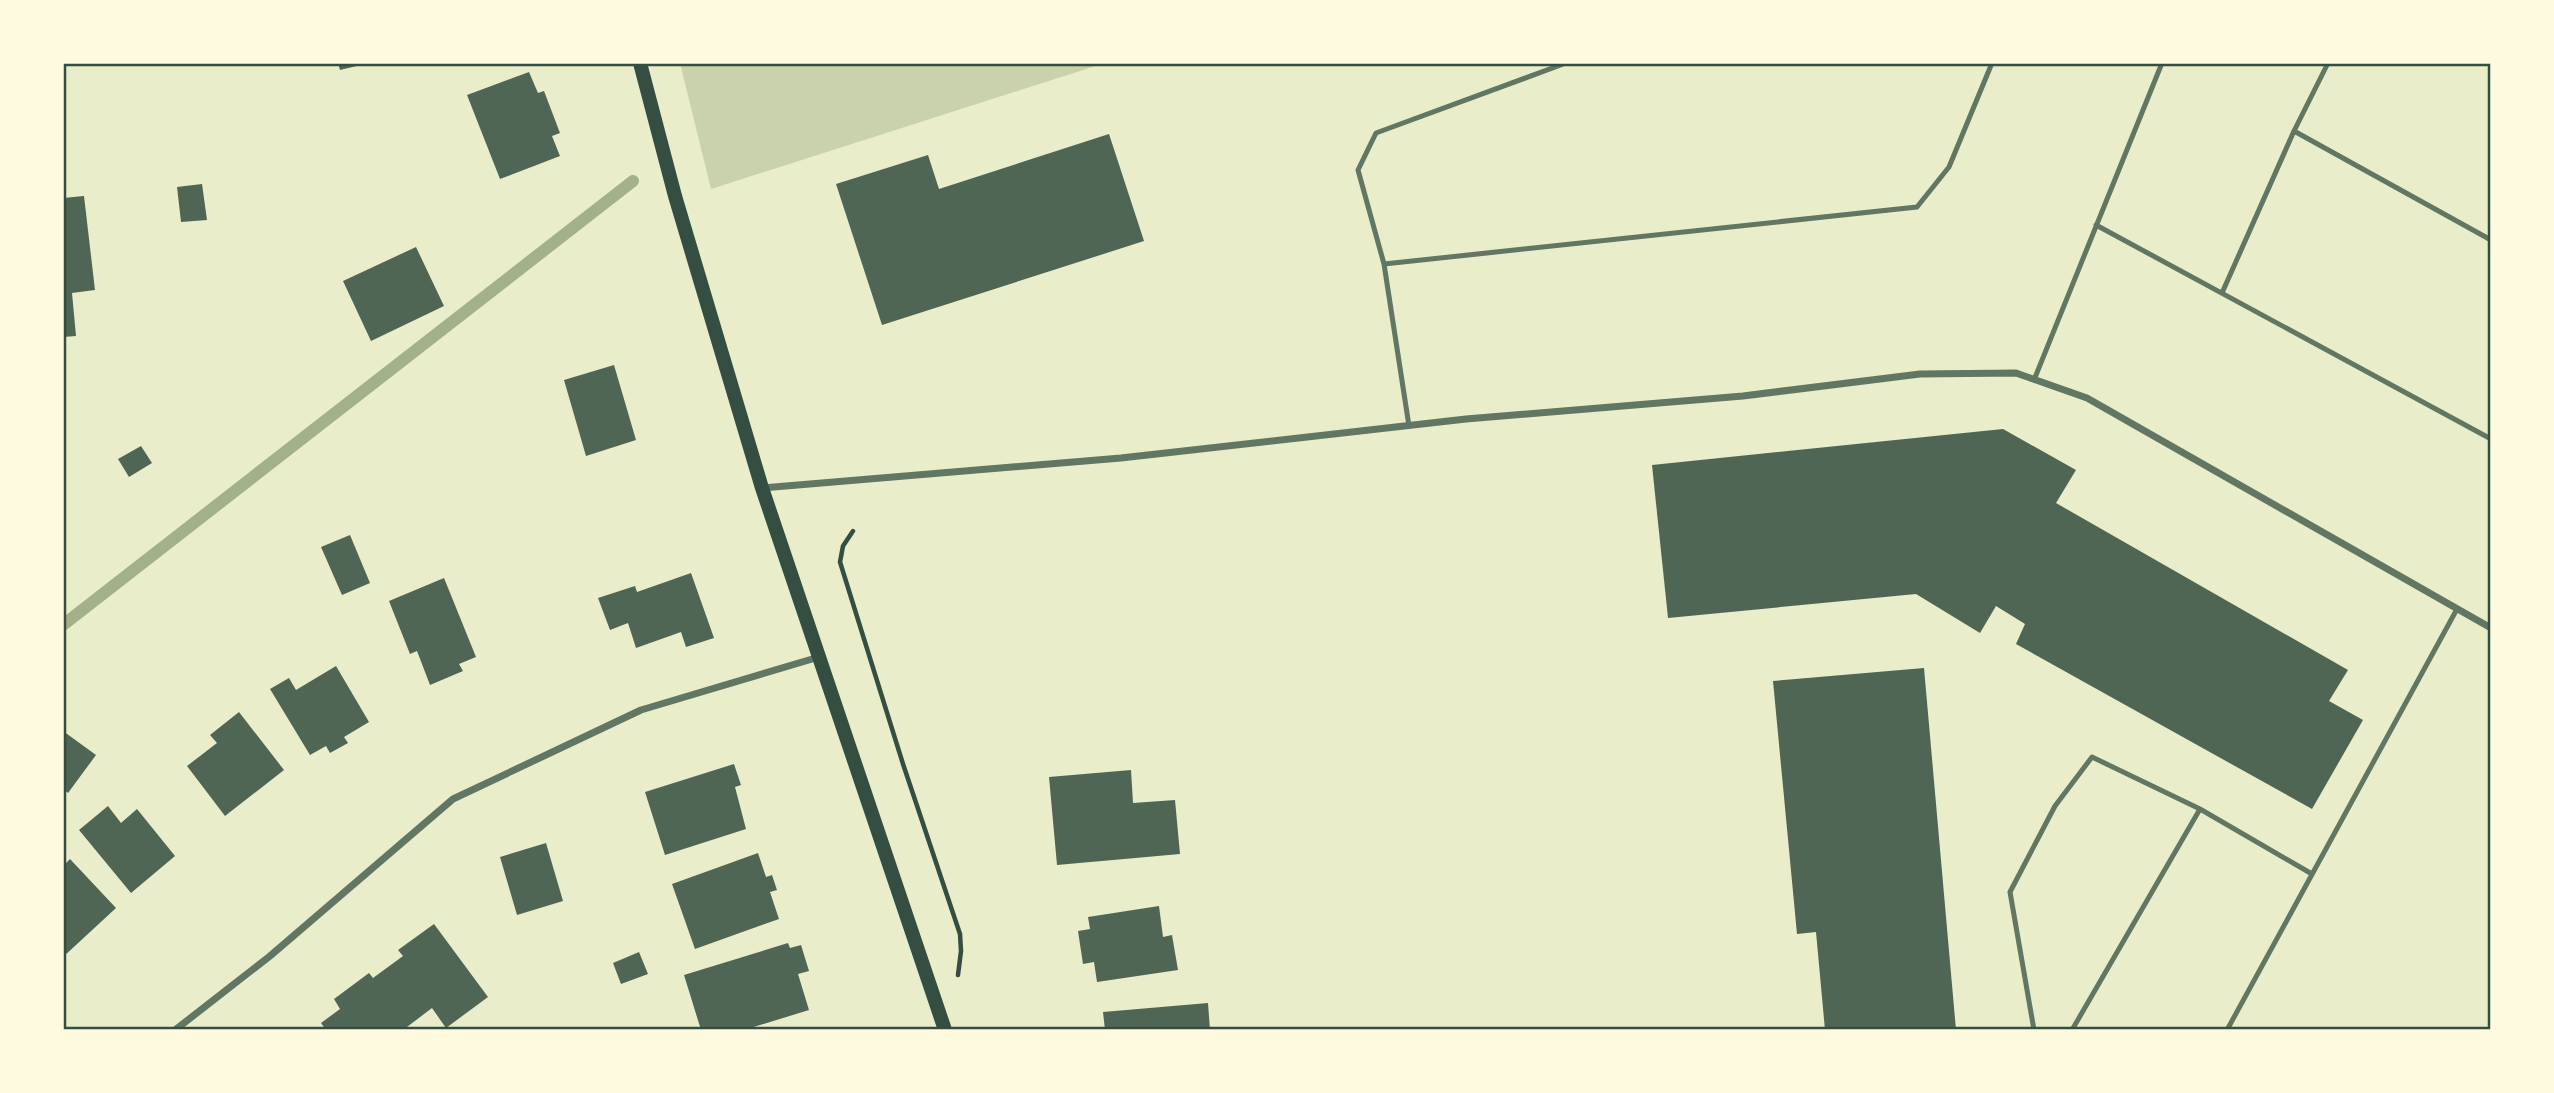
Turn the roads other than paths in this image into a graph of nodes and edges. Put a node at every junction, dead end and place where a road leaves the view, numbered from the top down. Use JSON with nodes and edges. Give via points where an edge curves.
{"nodes":[{"id":1,"x":640,"y":63,"type":"edge"},
{"id":2,"x":1566,"y":63,"type":"edge"},
{"id":3,"x":1992,"y":63,"type":"edge"},
{"id":4,"x":2162,"y":63,"type":"edge"},
{"id":5,"x":2328,"y":63,"type":"edge"},
{"id":6,"x":2294,"y":131,"type":"junction"},
{"id":7,"x":2096,"y":225,"type":"junction"},
{"id":8,"x":2491,"y":240,"type":"edge"},
{"id":9,"x":1384,"y":264,"type":"junction"},
{"id":10,"x":2222,"y":293,"type":"junction"},
{"id":11,"x":2034,"y":380,"type":"junction"},
{"id":12,"x":1409,"y":426,"type":"junction"},
{"id":13,"x":2491,"y":439,"type":"edge"},
{"id":14,"x":762,"y":488,"type":"junction"},
{"id":15,"x":2458,"y":609,"type":"junction"},
{"id":16,"x":2491,"y":628,"type":"edge"},
{"id":17,"x":820,"y":657,"type":"junction"},
{"id":18,"x":2200,"y":809,"type":"junction"},
{"id":19,"x":2312,"y":874,"type":"junction"},
{"id":20,"x":176,"y":1030,"type":"edge"},
{"id":21,"x":945,"y":1030,"type":"edge"},
{"id":22,"x":2034,"y":1030,"type":"edge"},
{"id":23,"x":2072,"y":1030,"type":"edge"},
{"id":24,"x":2227,"y":1030,"type":"edge"}],
"edges":[{"from":1,"to":14,"type":"main road"},
{"from":2,"to":9,"type":"lane","via":[[1376,133],[1358,170]]},
{"from":3,"to":9,"type":"lane","via":[[1949,167],[1917,207]]},
{"from":4,"to":7,"type":"lane"},
{"from":5,"to":6,"type":"lane"},
{"from":6,"to":8,"type":"lane"},
{"from":6,"to":10,"type":"lane"},
{"from":7,"to":10,"type":"lane"},
{"from":7,"to":11,"type":"lane"},
{"from":9,"to":12,"type":"lane"},
{"from":10,"to":13,"type":"lane"},
{"from":11,"to":12,"type":"street","via":[[2016,373],[1920,374],[1743,396]]},
{"from":11,"to":15,"type":"street","via":[[2087,398]]},
{"from":12,"to":14,"type":"street","via":[[1121,458]]},
{"from":14,"to":17,"type":"main road"},
{"from":15,"to":16,"type":"street"},
{"from":15,"to":19,"type":"lane"},
{"from":17,"to":20,"type":"street","via":[[641,710],[453,799]]},
{"from":17,"to":21,"type":"main road"},
{"from":18,"to":19,"type":"lane"},
{"from":18,"to":22,"type":"lane","via":[[2092,757],[2055,806],[2010,892]]},
{"from":18,"to":23,"type":"lane"},
{"from":19,"to":24,"type":"lane"}]}
